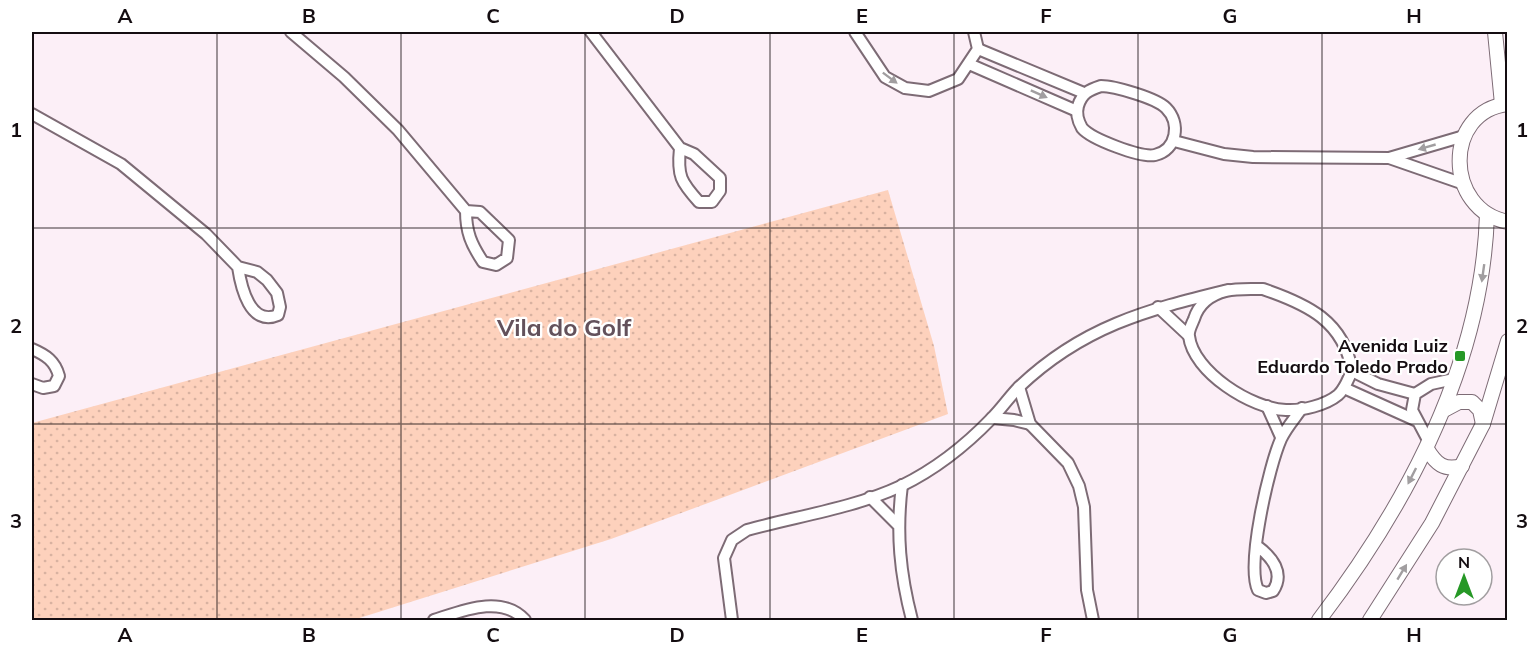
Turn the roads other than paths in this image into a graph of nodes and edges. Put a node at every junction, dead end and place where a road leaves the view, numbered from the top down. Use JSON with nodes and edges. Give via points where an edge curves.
{"nodes":[{"id":1,"x":291,"y":32,"type":"edge"},
{"id":2,"x":591,"y":32,"type":"edge"},
{"id":3,"x":855,"y":32,"type":"edge"},
{"id":4,"x":974,"y":32,"type":"edge"},
{"id":5,"x":1495,"y":32,"type":"edge"},
{"id":6,"x":978,"y":49,"type":"junction"},
{"id":7,"x":969,"y":64,"type":"junction"},
{"id":8,"x":1084,"y":93,"type":"junction"},
{"id":9,"x":1505,"y":104,"type":"edge"},
{"id":10,"x":1077,"y":111,"type":"junction"},
{"id":11,"x":32,"y":114,"type":"edge"},
{"id":12,"x":1464,"y":136,"type":"junction"},
{"id":13,"x":1174,"y":141,"type":"junction"},
{"id":14,"x":680,"y":148,"type":"junction"},
{"id":15,"x":1389,"y":158,"type":"junction"},
{"id":16,"x":1461,"y":183,"type":"junction"},
{"id":17,"x":466,"y":211,"type":"junction"},
{"id":18,"x":1487,"y":215,"type":"junction"},
{"id":19,"x":1508,"y":222,"type":"edge"},
{"id":20,"x":238,"y":267,"type":"junction"},
{"id":21,"x":1228,"y":290,"type":"junction"},
{"id":22,"x":1158,"y":307,"type":"junction"},
{"id":23,"x":1188,"y":335,"type":"junction"},
{"id":24,"x":1508,"y":341,"type":"edge"},
{"id":25,"x":32,"y":349,"type":"edge"},
{"id":26,"x":1352,"y":371,"type":"junction"},
{"id":27,"x":1454,"y":379,"type":"junction"},
{"id":28,"x":32,"y":384,"type":"edge"},
{"id":29,"x":1019,"y":387,"type":"junction"},
{"id":30,"x":1344,"y":388,"type":"junction"},
{"id":31,"x":1415,"y":394,"type":"junction"},
{"id":32,"x":1267,"y":406,"type":"junction"},
{"id":33,"x":1302,"y":408,"type":"junction"},
{"id":34,"x":1444,"y":410,"type":"junction"},
{"id":35,"x":992,"y":418,"type":"junction"},
{"id":36,"x":1415,"y":420,"type":"junction"},
{"id":37,"x":1030,"y":424,"type":"junction"},
{"id":38,"x":1483,"y":424,"type":"junction"},
{"id":39,"x":1281,"y":437,"type":"junction"},
{"id":40,"x":1428,"y":446,"type":"junction"},
{"id":41,"x":1462,"y":466,"type":"junction"},
{"id":42,"x":902,"y":485,"type":"junction"},
{"id":43,"x":870,"y":497,"type":"junction"},
{"id":44,"x":897,"y":524,"type":"junction"},
{"id":45,"x":1257,"y":546,"type":"dead end"},
{"id":46,"x":434,"y":621,"type":"edge"},
{"id":47,"x":525,"y":621,"type":"edge"},
{"id":48,"x":732,"y":621,"type":"edge"},
{"id":49,"x":912,"y":621,"type":"edge"},
{"id":50,"x":1093,"y":621,"type":"edge"},
{"id":51,"x":1319,"y":621,"type":"edge"},
{"id":52,"x":1370,"y":621,"type":"edge"}],
"edges":[{"from":1,"to":17,"type":"street","via":[[398,130]]},
{"from":2,"to":14,"type":"street"},
{"from":3,"to":7,"type":"street","one_way":true,"via":[[885,77],[905,88],[929,91],[958,79]]},
{"from":4,"to":6,"type":"street"},
{"from":5,"to":9,"type":"main road"},
{"from":6,"to":7,"type":"street"},
{"from":6,"to":8,"type":"street"},
{"from":7,"to":10,"type":"street","one_way":true},
{"from":8,"to":10,"type":"street"},
{"from":8,"to":13,"type":"street","via":[[1112,86],[1164,106],[1176,128]]},
{"from":9,"to":12,"type":"main road","via":[[1486,112]]},
{"from":10,"to":13,"type":"street","via":[[1088,134],[1140,156],[1167,150]]},
{"from":11,"to":20,"type":"street","via":[[121,164],[206,234]]},
{"from":12,"to":15,"type":"street","one_way":true},
{"from":12,"to":16,"type":"main road","via":[[1458,156]]},
{"from":13,"to":15,"type":"street","via":[[1253,157]]},
{"from":14,"to":14,"type":"street","via":[[678,171],[685,186],[699,202],[712,202],[720,191],[720,178],[694,154]]},
{"from":15,"to":16,"type":"street"},
{"from":16,"to":18,"type":"main road","via":[[1469,198]]},
{"from":17,"to":17,"type":"street","via":[[471,244],[483,262],[496,265],[507,258],[509,240],[480,212]]},
{"from":18,"to":19,"type":"main road"},
{"from":18,"to":27,"type":"main road","one_way":true,"via":[[1482,281]]},
{"from":20,"to":20,"type":"street","via":[[244,297],[252,308],[269,319],[278,315],[277,293],[267,280],[257,272]]},
{"from":21,"to":22,"type":"street"},
{"from":21,"to":23,"type":"street","via":[[1205,300]]},
{"from":21,"to":26,"type":"street","via":[[1263,289],[1297,301],[1339,335],[1349,352]]},
{"from":22,"to":23,"type":"street"},
{"from":22,"to":29,"type":"street","via":[[1118,321],[1064,350]]},
{"from":23,"to":32,"type":"street","via":[[1196,357],[1217,380]]},
{"from":24,"to":38,"type":"main road"},
{"from":25,"to":28,"type":"street","via":[[56,364],[59,376],[54,386]]},
{"from":26,"to":30,"type":"street"},
{"from":26,"to":31,"type":"street","via":[[1378,384]]},
{"from":27,"to":31,"type":"street","via":[[1431,384]]},
{"from":27,"to":34,"type":"main road"},
{"from":29,"to":35,"type":"street"},
{"from":29,"to":37,"type":"street"},
{"from":30,"to":33,"type":"street","via":[[1338,396]]},
{"from":30,"to":36,"type":"street"},
{"from":31,"to":36,"type":"street"},
{"from":32,"to":33,"type":"street"},
{"from":32,"to":39,"type":"street"},
{"from":33,"to":39,"type":"street"},
{"from":34,"to":38,"type":"main road","via":[[1459,402],[1472,402],[1480,410]]},
{"from":34,"to":40,"type":"main road"},
{"from":35,"to":37,"type":"street"},
{"from":35,"to":42,"type":"street","via":[[952,453]]},
{"from":36,"to":40,"type":"street"},
{"from":37,"to":50,"type":"street","via":[[1068,463],[1079,486]]},
{"from":38,"to":41,"type":"main road"},
{"from":39,"to":45,"type":"street","via":[[1263,500]]},
{"from":40,"to":41,"type":"main road","via":[[1441,467]]},
{"from":40,"to":51,"type":"main road","one_way":true,"via":[[1391,518]]},
{"from":52,"to":41,"type":"main road","one_way":true,"via":[[1432,524]]},
{"from":42,"to":43,"type":"street"},
{"from":42,"to":44,"type":"street"},
{"from":43,"to":44,"type":"street"},
{"from":43,"to":48,"type":"street","via":[[747,530],[732,540],[724,558]]},
{"from":44,"to":49,"type":"street"},
{"from":46,"to":47,"type":"street","via":[[475,606],[500,607]]}]}
